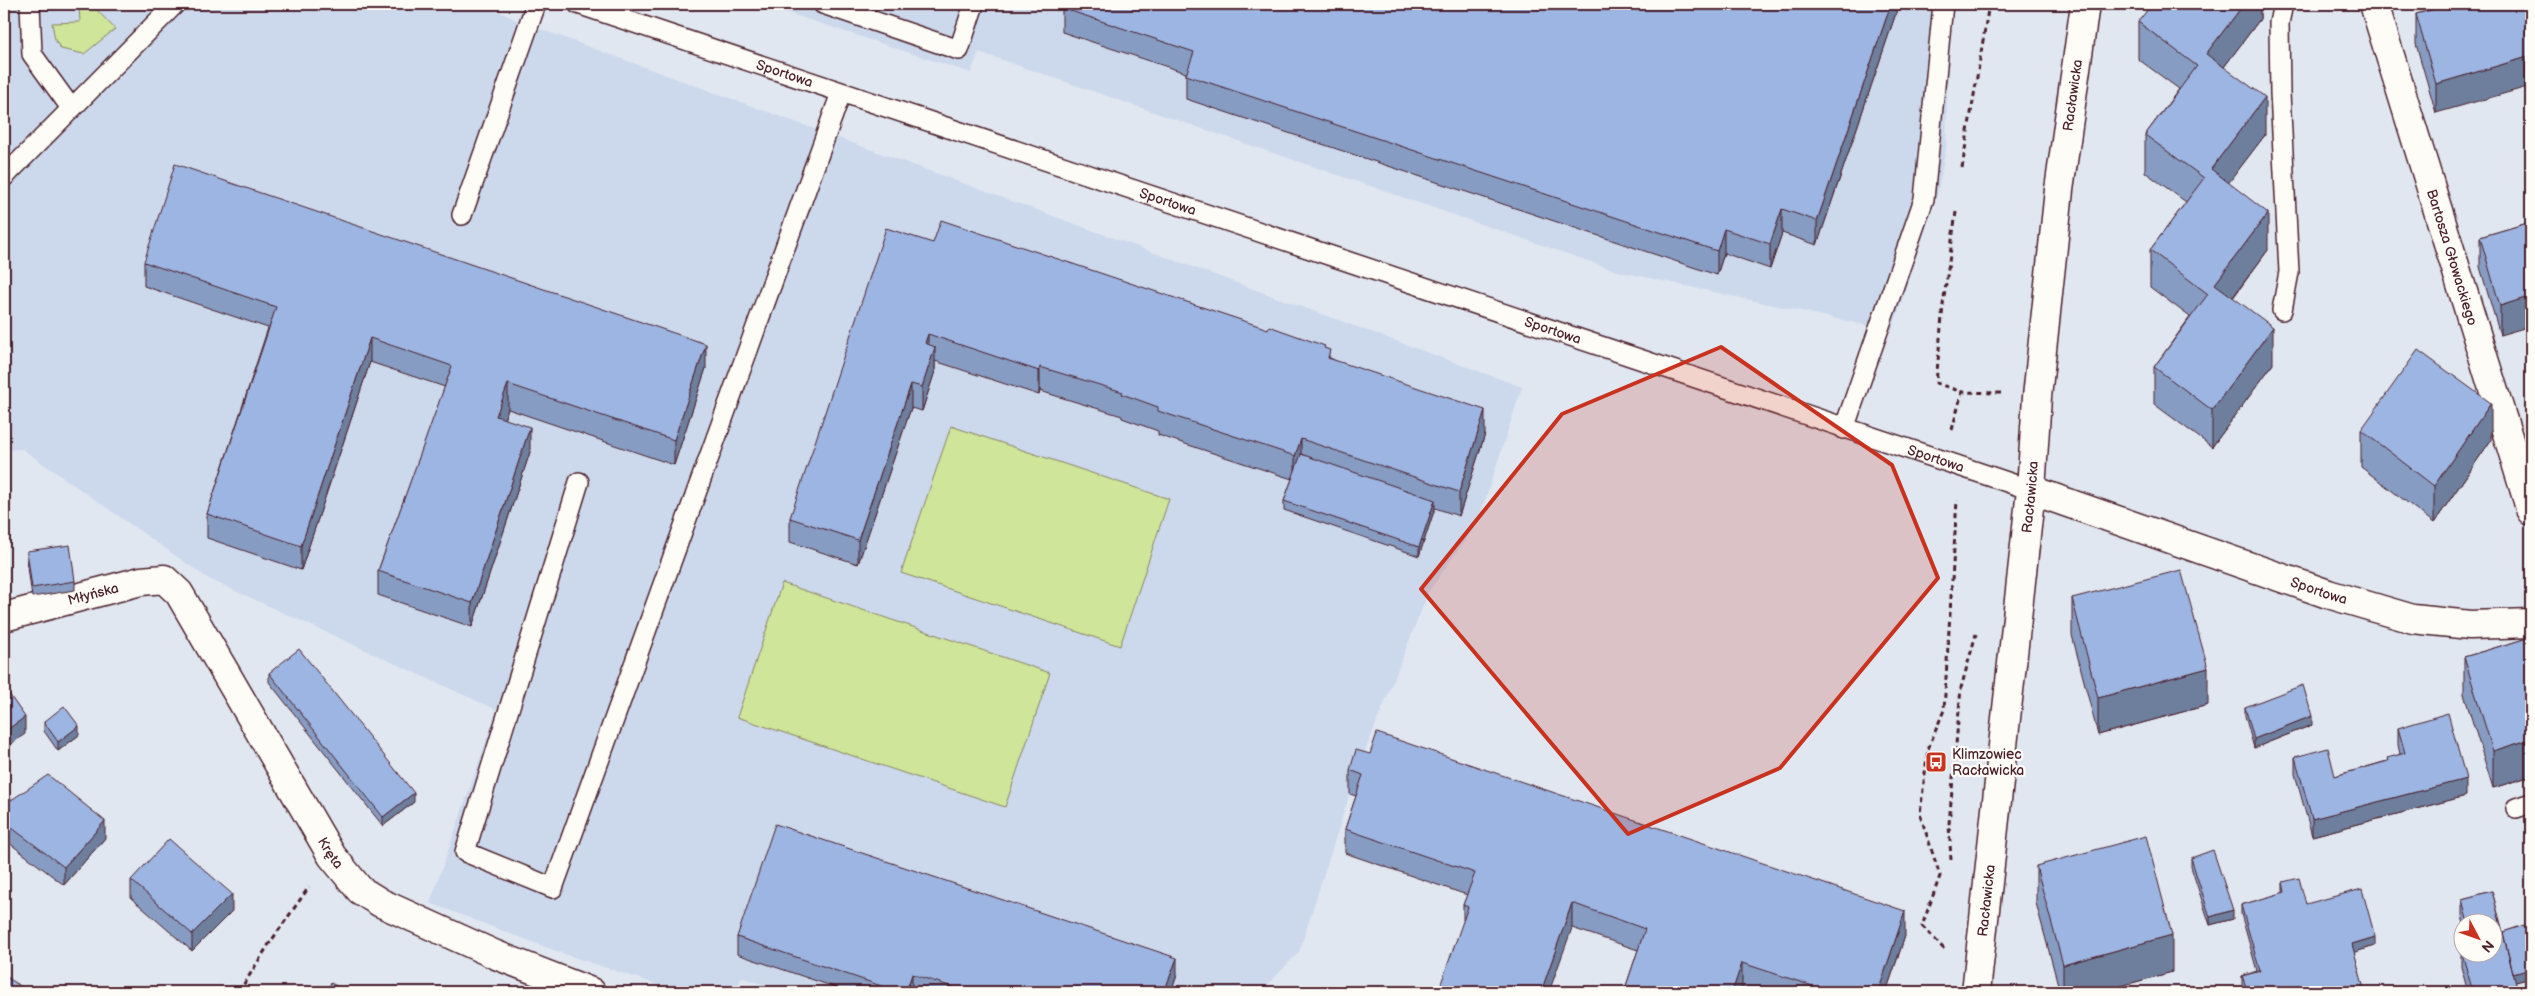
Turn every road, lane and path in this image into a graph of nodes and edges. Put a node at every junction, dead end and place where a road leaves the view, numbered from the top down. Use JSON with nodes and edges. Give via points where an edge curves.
{"nodes":[{"id":1,"x":30,"y":4,"type":"edge"},
{"id":2,"x":175,"y":4,"type":"edge"},
{"id":3,"x":536,"y":4,"type":"edge"},
{"id":4,"x":578,"y":4,"type":"edge"},
{"id":5,"x":823,"y":4,"type":"edge"},
{"id":6,"x":974,"y":4,"type":"edge"},
{"id":7,"x":1943,"y":4,"type":"edge"},
{"id":8,"x":1989,"y":4,"type":"edge"},
{"id":9,"x":2085,"y":4,"type":"edge"},
{"id":10,"x":2283,"y":4,"type":"edge"},
{"id":11,"x":2374,"y":4,"type":"edge"},
{"id":12,"x":859,"y":10,"type":"edge"},
{"id":13,"x":841,"y":93,"type":"junction"},
{"id":14,"x":71,"y":108,"type":"junction"},
{"id":15,"x":1962,"y":171,"type":"dead end"},
{"id":16,"x":4,"y":177,"type":"edge"},
{"id":17,"x":1956,"y":209,"type":"dead end"},
{"id":18,"x":462,"y":214,"type":"dead end"},
{"id":19,"x":2282,"y":310,"type":"dead end"},
{"id":20,"x":1962,"y":392,"type":"dead end"},
{"id":21,"x":1844,"y":429,"type":"junction"},
{"id":22,"x":579,"y":482,"type":"dead end"},
{"id":23,"x":2031,"y":490,"type":"junction"},
{"id":24,"x":1966,"y":499,"type":"dead end"},
{"id":25,"x":2531,"y":511,"type":"edge"},
{"id":26,"x":179,"y":593,"type":"joint"},
{"id":27,"x":4,"y":618,"type":"edge"},
{"id":28,"x":2531,"y":624,"type":"edge"},
{"id":29,"x":1978,"y":626,"type":"dead end"},
{"id":30,"x":336,"y":860,"type":"junction"},
{"id":31,"x":1951,"y":862,"type":"dead end"},
{"id":32,"x":1952,"y":951,"type":"dead end"},
{"id":33,"x":239,"y":992,"type":"edge"},
{"id":34,"x":591,"y":992,"type":"edge"},
{"id":35,"x":1976,"y":992,"type":"edge"}],
"edges":[{"from":1,"to":14,"type":"lane","via":[[32,54]]},
{"from":2,"to":14,"type":"lane"},
{"from":3,"to":18,"type":"lane"},
{"from":4,"to":13,"type":"lane","name":"Sportowa"},
{"from":5,"to":12,"type":"lane"},
{"from":6,"to":12,"type":"lane","via":[[959,50]]},
{"from":7,"to":21,"type":"lane","via":[[1924,199]]},
{"from":8,"to":15,"type":"path"},
{"from":9,"to":23,"type":"street","name":"Racławicka","via":[[2058,190]]},
{"from":10,"to":19,"type":"lane","via":[[2279,23],[2280,94],[2289,272]]},
{"from":11,"to":25,"type":"street","name":"Bartosza Głowackiego"},
{"from":13,"to":21,"type":"lane","name":"Sportowa"},
{"from":13,"to":22,"type":"lane","via":[[553,888],[465,852]]},
{"from":14,"to":16,"type":"lane"},
{"from":17,"to":20,"type":"path","via":[[1942,305],[1936,383]]},
{"from":21,"to":23,"type":"lane","name":"Sportowa"},
{"from":23,"to":28,"type":"street","name":"Sportowa","via":[[2328,594],[2413,619],[2470,625]]},
{"from":23,"to":35,"type":"street","name":"Racławicka"},
{"from":24,"to":32,"type":"path","via":[[1957,497],[1944,710],[1928,749],[1920,814],[1940,876],[1922,926],[1942,949]]},
{"from":26,"to":27,"type":"street","name":"Młyńska","via":[[164,579],[141,580]]},
{"from":26,"to":30,"type":"street","name":"Kręta"},
{"from":29,"to":31,"type":"path","via":[[1961,688],[1949,824]]},
{"from":30,"to":33,"type":"path","via":[[290,911]]},
{"from":30,"to":34,"type":"street","name":"Kręta","via":[[360,890],[380,904],[496,956]]}]}
